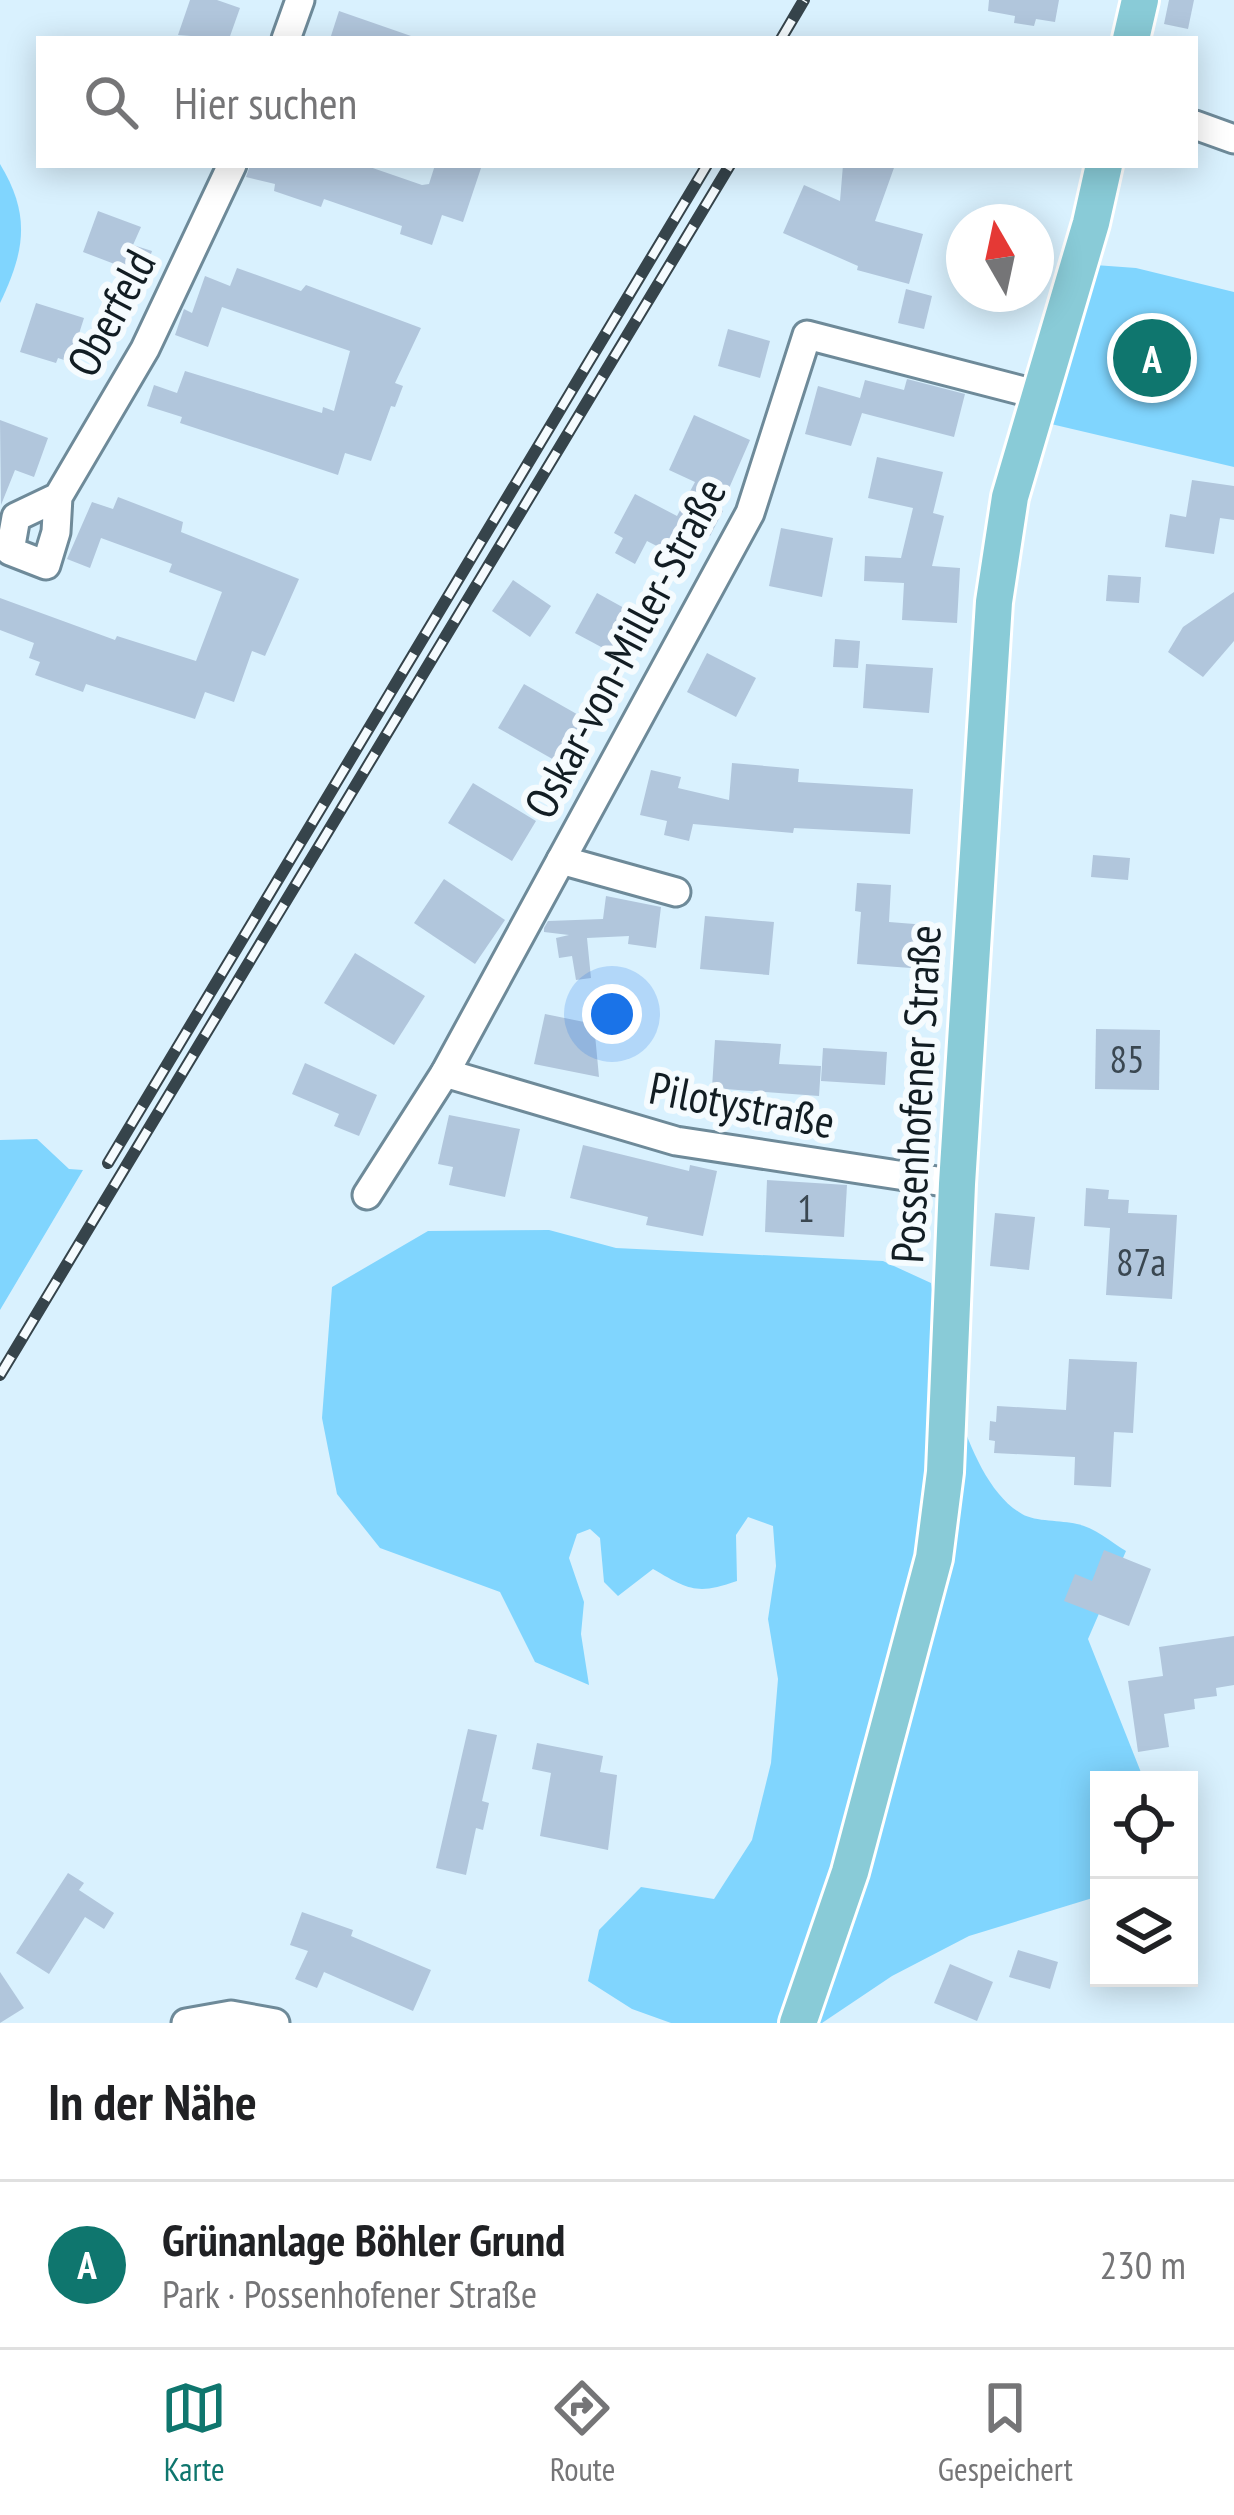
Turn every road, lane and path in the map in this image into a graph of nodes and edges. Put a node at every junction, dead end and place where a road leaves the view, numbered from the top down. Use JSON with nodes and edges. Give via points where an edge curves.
{"nodes":[{"id":1,"x":300,"y":0,"type":"edge"},
{"id":2,"x":1140,"y":0,"type":"edge"},
{"id":3,"x":287,"y":36,"type":"edge"},
{"id":4,"x":1132,"y":36,"type":"edge"},
{"id":5,"x":1198,"y":126,"type":"edge"},
{"id":6,"x":1234,"y":139,"type":"edge"},
{"id":7,"x":231,"y":168,"type":"edge"},
{"id":8,"x":1103,"y":168,"type":"edge"},
{"id":9,"x":1039,"y":395,"type":"junction"},
{"id":10,"x":58,"y":496,"type":"dead end"},
{"id":11,"x":561,"y":860,"type":"junction"},
{"id":12,"x":676,"y":892,"type":"dead end"},
{"id":13,"x":445,"y":1073,"type":"junction"},
{"id":14,"x":957,"y":1184,"type":"junction"},
{"id":15,"x":367,"y":1195,"type":"dead end"},
{"id":16,"x":186,"y":2023,"type":"edge"},
{"id":17,"x":275,"y":2023,"type":"edge"},
{"id":18,"x":798,"y":2023,"type":"edge"}],
"edges":[{"from":1,"to":3,"type":"street"},
{"from":2,"to":4,"type":"main road"},
{"from":5,"to":6,"type":"street"},
{"from":7,"to":10,"type":"street","name":"Oberfeld","via":[[145,349]]},
{"from":8,"to":9,"type":"main road","name":"Possenhofener Straße"},
{"from":9,"to":11,"type":"street","name":"Oskar-von-Miller-Straße","via":[[806,335],[749,513]]},
{"from":9,"to":14,"type":"main road","name":"Possenhofener Straße","via":[[1010,497],[994,602]]},
{"from":11,"to":12,"type":"street"},
{"from":11,"to":13,"type":"street","name":"Oskar-von-Miller-Straße"},
{"from":13,"to":14,"type":"street","name":"Pilotystraße","via":[[676,1141]]},
{"from":13,"to":15,"type":"street","name":"Oskar-von-Miller-Straße"},
{"from":14,"to":18,"type":"main road","name":"Possenhofener Straße","via":[[934,1558],[850,1872]]},
{"from":16,"to":17,"type":"street","via":[[231,2015]]}]}
